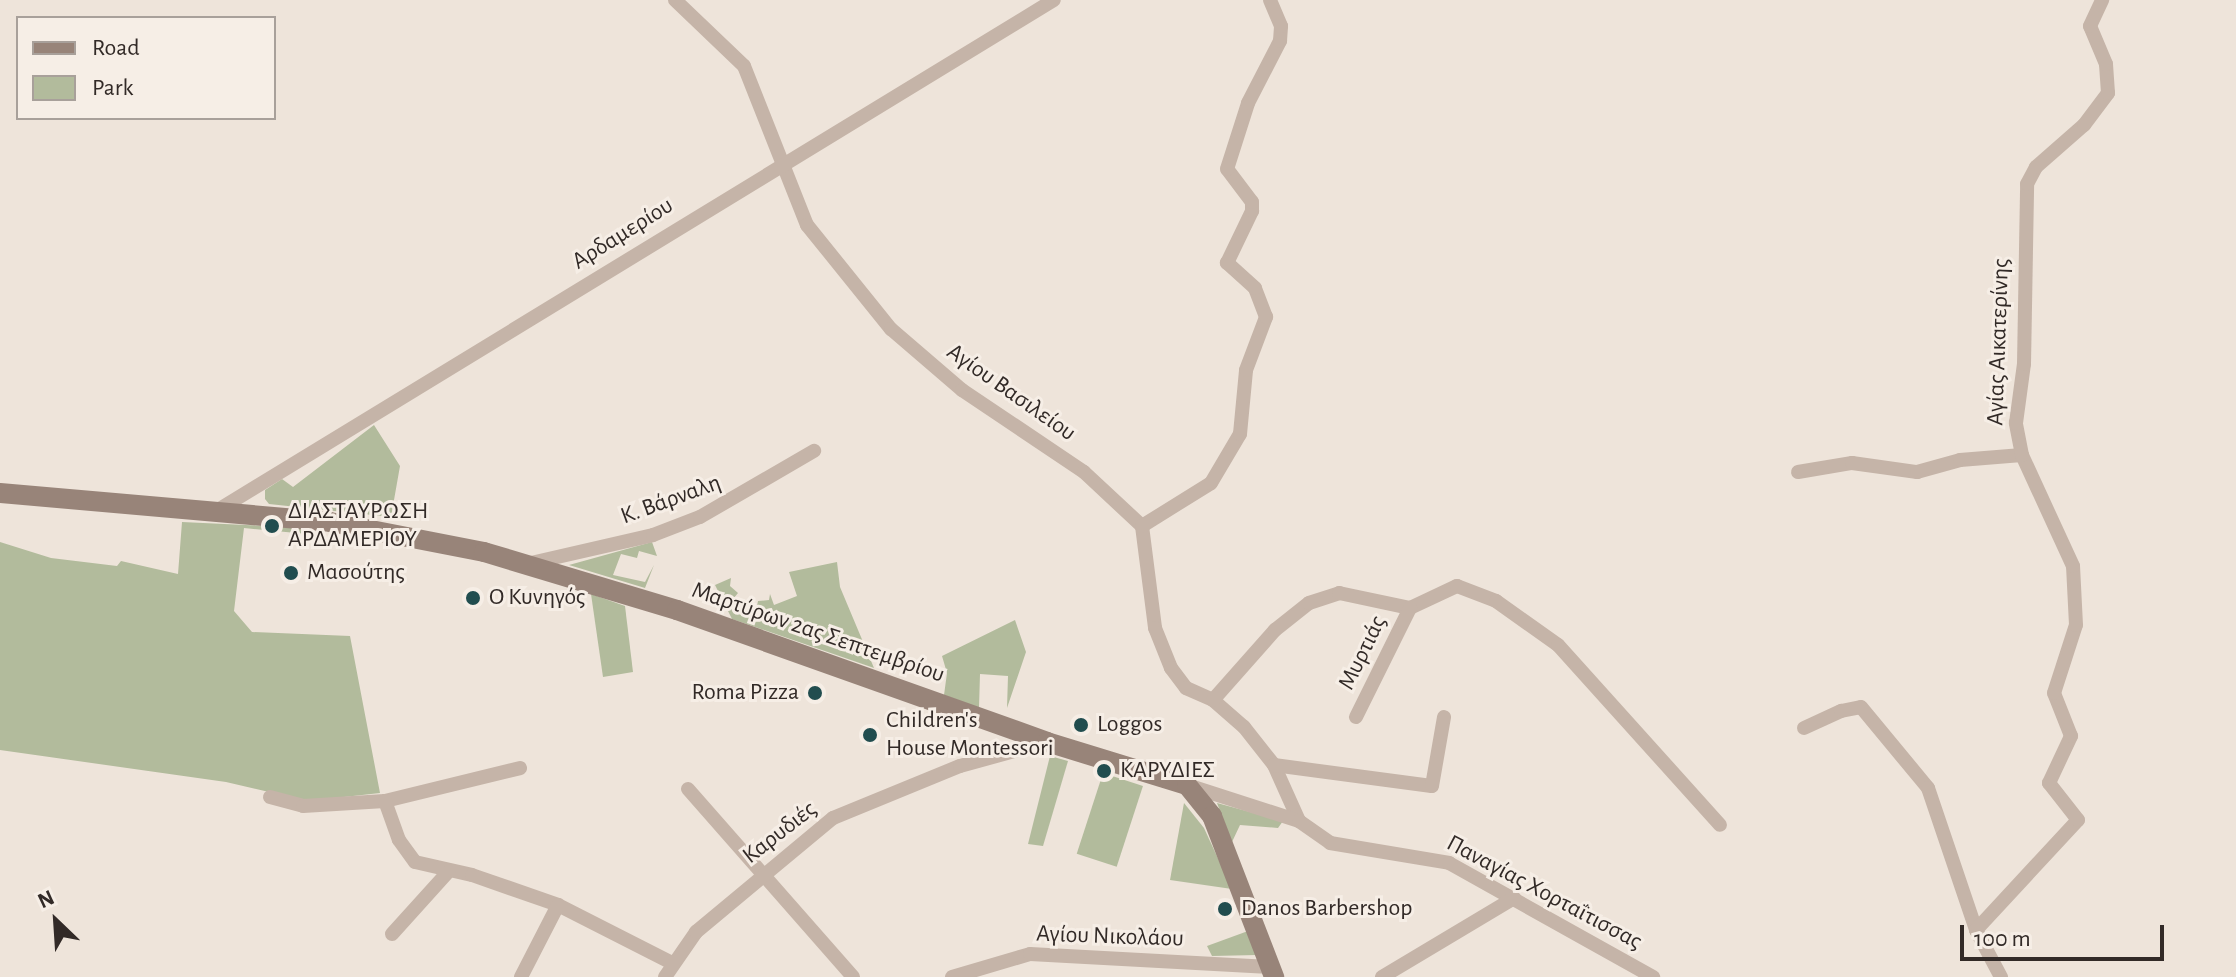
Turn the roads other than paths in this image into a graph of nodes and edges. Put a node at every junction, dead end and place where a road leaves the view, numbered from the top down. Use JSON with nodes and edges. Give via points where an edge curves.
{"nodes":[{"id":1,"x":675,"y":0,"type":"edge"},
{"id":2,"x":1054,"y":0,"type":"edge"},
{"id":3,"x":1270,"y":0,"type":"edge"},
{"id":4,"x":2102,"y":0,"type":"edge"},
{"id":5,"x":782,"y":161,"type":"junction"},
{"id":6,"x":814,"y":451,"type":"dead end"},
{"id":7,"x":2022,"y":455,"type":"junction"},
{"id":8,"x":1798,"y":472,"type":"dead end"},
{"id":9,"x":0,"y":493,"type":"edge"},
{"id":10,"x":218,"y":510,"type":"junction"},
{"id":11,"x":1142,"y":526,"type":"junction"},
{"id":12,"x":531,"y":564,"type":"junction"},
{"id":13,"x":1410,"y":608,"type":"junction"},
{"id":14,"x":1213,"y":700,"type":"junction"},
{"id":15,"x":1356,"y":717,"type":"dead end"},
{"id":16,"x":1444,"y":717,"type":"dead end"},
{"id":17,"x":1804,"y":728,"type":"dead end"},
{"id":18,"x":1047,"y":742,"type":"junction"},
{"id":19,"x":1274,"y":765,"type":"junction"},
{"id":20,"x":520,"y":768,"type":"dead end"},
{"id":21,"x":1187,"y":785,"type":"junction"},
{"id":22,"x":688,"y":789,"type":"dead end"},
{"id":23,"x":270,"y":797,"type":"dead end"},
{"id":24,"x":385,"y":801,"type":"junction"},
{"id":25,"x":1299,"y":821,"type":"junction"},
{"id":26,"x":1720,"y":825,"type":"dead end"},
{"id":27,"x":448,"y":872,"type":"junction"},
{"id":28,"x":763,"y":872,"type":"junction"},
{"id":29,"x":1514,"y":898,"type":"junction"},
{"id":30,"x":558,"y":905,"type":"junction"},
{"id":31,"x":1976,"y":930,"type":"junction"},
{"id":32,"x":392,"y":934,"type":"dead end"},
{"id":33,"x":668,"y":970,"type":"edge"},
{"id":34,"x":1272,"y":972,"type":"edge"},
{"id":35,"x":1641,"y":974,"type":"edge"},
{"id":36,"x":521,"y":977,"type":"edge"},
{"id":37,"x":853,"y":977,"type":"edge"},
{"id":38,"x":952,"y":977,"type":"edge"},
{"id":39,"x":1382,"y":977,"type":"edge"},
{"id":40,"x":2001,"y":977,"type":"edge"}],
"edges":[{"from":1,"to":5,"type":"street","name":"Αγίου Βασιλείου","via":[[744,66]]},
{"from":2,"to":5,"type":"street","name":"Αρδαμερίου"},
{"from":3,"to":11,"type":"street","via":[[1281,26],[1280,41],[1248,103],[1227,169],[1252,202],[1227,263],[1255,288],[1266,317],[1246,370],[1240,434],[1211,483]]},
{"from":4,"to":7,"type":"street","name":"Αγίας Αικατερίνης","via":[[2090,26],[2106,64],[2108,93],[2084,125],[2036,167],[2027,184],[2024,364],[2016,423]]},
{"from":5,"to":10,"type":"street","name":"Αρδαμερίου"},
{"from":5,"to":11,"type":"street","name":"Αγίου Βασιλείου","via":[[807,225],[891,329],[962,390],[1084,472]]},
{"from":6,"to":12,"type":"street","name":"Κ. Βάρναλη","via":[[700,517],[653,535]]},
{"from":7,"to":8,"type":"street","via":[[1960,460],[1917,472],[1852,463]]},
{"from":7,"to":31,"type":"street","name":"Αγίας Αικατερίνης","via":[[2073,566],[2076,625],[2054,693],[2071,736],[2049,783],[2078,820]]},
{"from":9,"to":10,"type":"street","name":"Μαρτύρων 2ας Σεπτεμβρίου"},
{"from":10,"to":12,"type":"street","name":"Μαρτύρων 2ας Σεπτεμβρίου","via":[[376,530]]},
{"from":11,"to":14,"type":"street","via":[[1155,628],[1166,655],[1186,688]]},
{"from":12,"to":18,"type":"street","name":"Μαρτύρων 2ας Σεπτεμβρίου"},
{"from":13,"to":14,"type":"street","via":[[1339,593],[1309,603],[1275,630]]},
{"from":13,"to":15,"type":"street","name":"Μυρτιάς"},
{"from":13,"to":26,"type":"street","via":[[1457,586],[1496,601],[1558,645]]},
{"from":14,"to":19,"type":"street","via":[[1244,727]]},
{"from":16,"to":19,"type":"street","via":[[1432,786]]},
{"from":17,"to":31,"type":"street","via":[[1861,707],[1928,788]]},
{"from":18,"to":21,"type":"street","name":"Μαρτύρων 2ας Σεπτεμβρίου"},
{"from":18,"to":28,"type":"street","name":"Καρυδιές","via":[[960,766],[833,818]]},
{"from":19,"to":25,"type":"street"},
{"from":20,"to":24,"type":"street"},
{"from":21,"to":25,"type":"street","name":"Παναγίας Χορταΐτισσας"},
{"from":21,"to":34,"type":"street","via":[[1212,816]]},
{"from":22,"to":28,"type":"street"},
{"from":23,"to":24,"type":"street","via":[[303,806]]},
{"from":24,"to":27,"type":"street","via":[[399,840],[415,862]]},
{"from":25,"to":29,"type":"street","name":"Παναγίας Χορταΐτισσας","via":[[1330,843],[1449,863]]},
{"from":27,"to":30,"type":"street","via":[[472,875]]},
{"from":27,"to":32,"type":"street"},
{"from":28,"to":33,"type":"street","name":"Καρυδιές","via":[[696,932]]},
{"from":28,"to":37,"type":"street"},
{"from":29,"to":35,"type":"street","name":"Παναγίας Χορταΐτισσας"},
{"from":29,"to":39,"type":"street"},
{"from":30,"to":33,"type":"street"},
{"from":30,"to":36,"type":"street"},
{"from":31,"to":40,"type":"street"},
{"from":34,"to":38,"type":"street","name":"Αγίου Νικολάου","via":[[1030,954]]}]}
